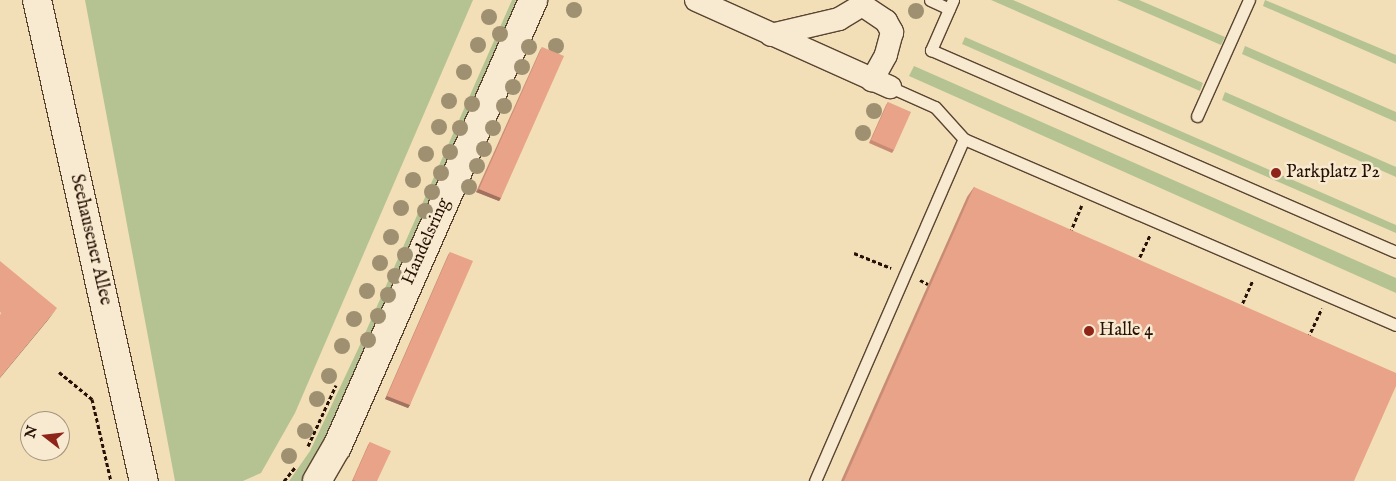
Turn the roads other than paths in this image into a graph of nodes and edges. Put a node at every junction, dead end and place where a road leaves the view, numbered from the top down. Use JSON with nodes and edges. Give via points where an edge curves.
{"nodes":[{"id":1,"x":37,"y":0,"type":"edge"},
{"id":2,"x":533,"y":0,"type":"edge"},
{"id":3,"x":696,"y":0,"type":"edge"},
{"id":4,"x":930,"y":0,"type":"edge"},
{"id":5,"x":1249,"y":0,"type":"edge"},
{"id":6,"x":864,"y":2,"type":"edge"},
{"id":7,"x":951,"y":5,"type":"edge"},
{"id":8,"x":771,"y":35,"type":"junction"},
{"id":9,"x":881,"y":84,"type":"junction"},
{"id":10,"x":1197,"y":116,"type":"dead end"},
{"id":11,"x":964,"y":139,"type":"junction"},
{"id":12,"x":1396,"y":252,"type":"edge"},
{"id":13,"x":1396,"y":325,"type":"edge"},
{"id":14,"x":144,"y":481,"type":"edge"},
{"id":15,"x":317,"y":481,"type":"edge"},
{"id":16,"x":815,"y":481,"type":"edge"}],
"edges":[{"from":1,"to":14,"type":"main road","name":"Seehausener Allee"},
{"from":2,"to":15,"type":"main road","name":"Handelsring","via":[[336,448]]},
{"from":3,"to":8,"type":"street"},
{"from":4,"to":7,"type":"lane"},
{"from":5,"to":10,"type":"lane"},
{"from":6,"to":8,"type":"street","via":[[839,19]]},
{"from":6,"to":9,"type":"street","via":[[886,21],[892,32]]},
{"from":7,"to":12,"type":"lane","via":[[932,50]]},
{"from":8,"to":9,"type":"street"},
{"from":9,"to":11,"type":"lane","via":[[935,107]]},
{"from":11,"to":13,"type":"lane"},
{"from":11,"to":16,"type":"lane"}]}
